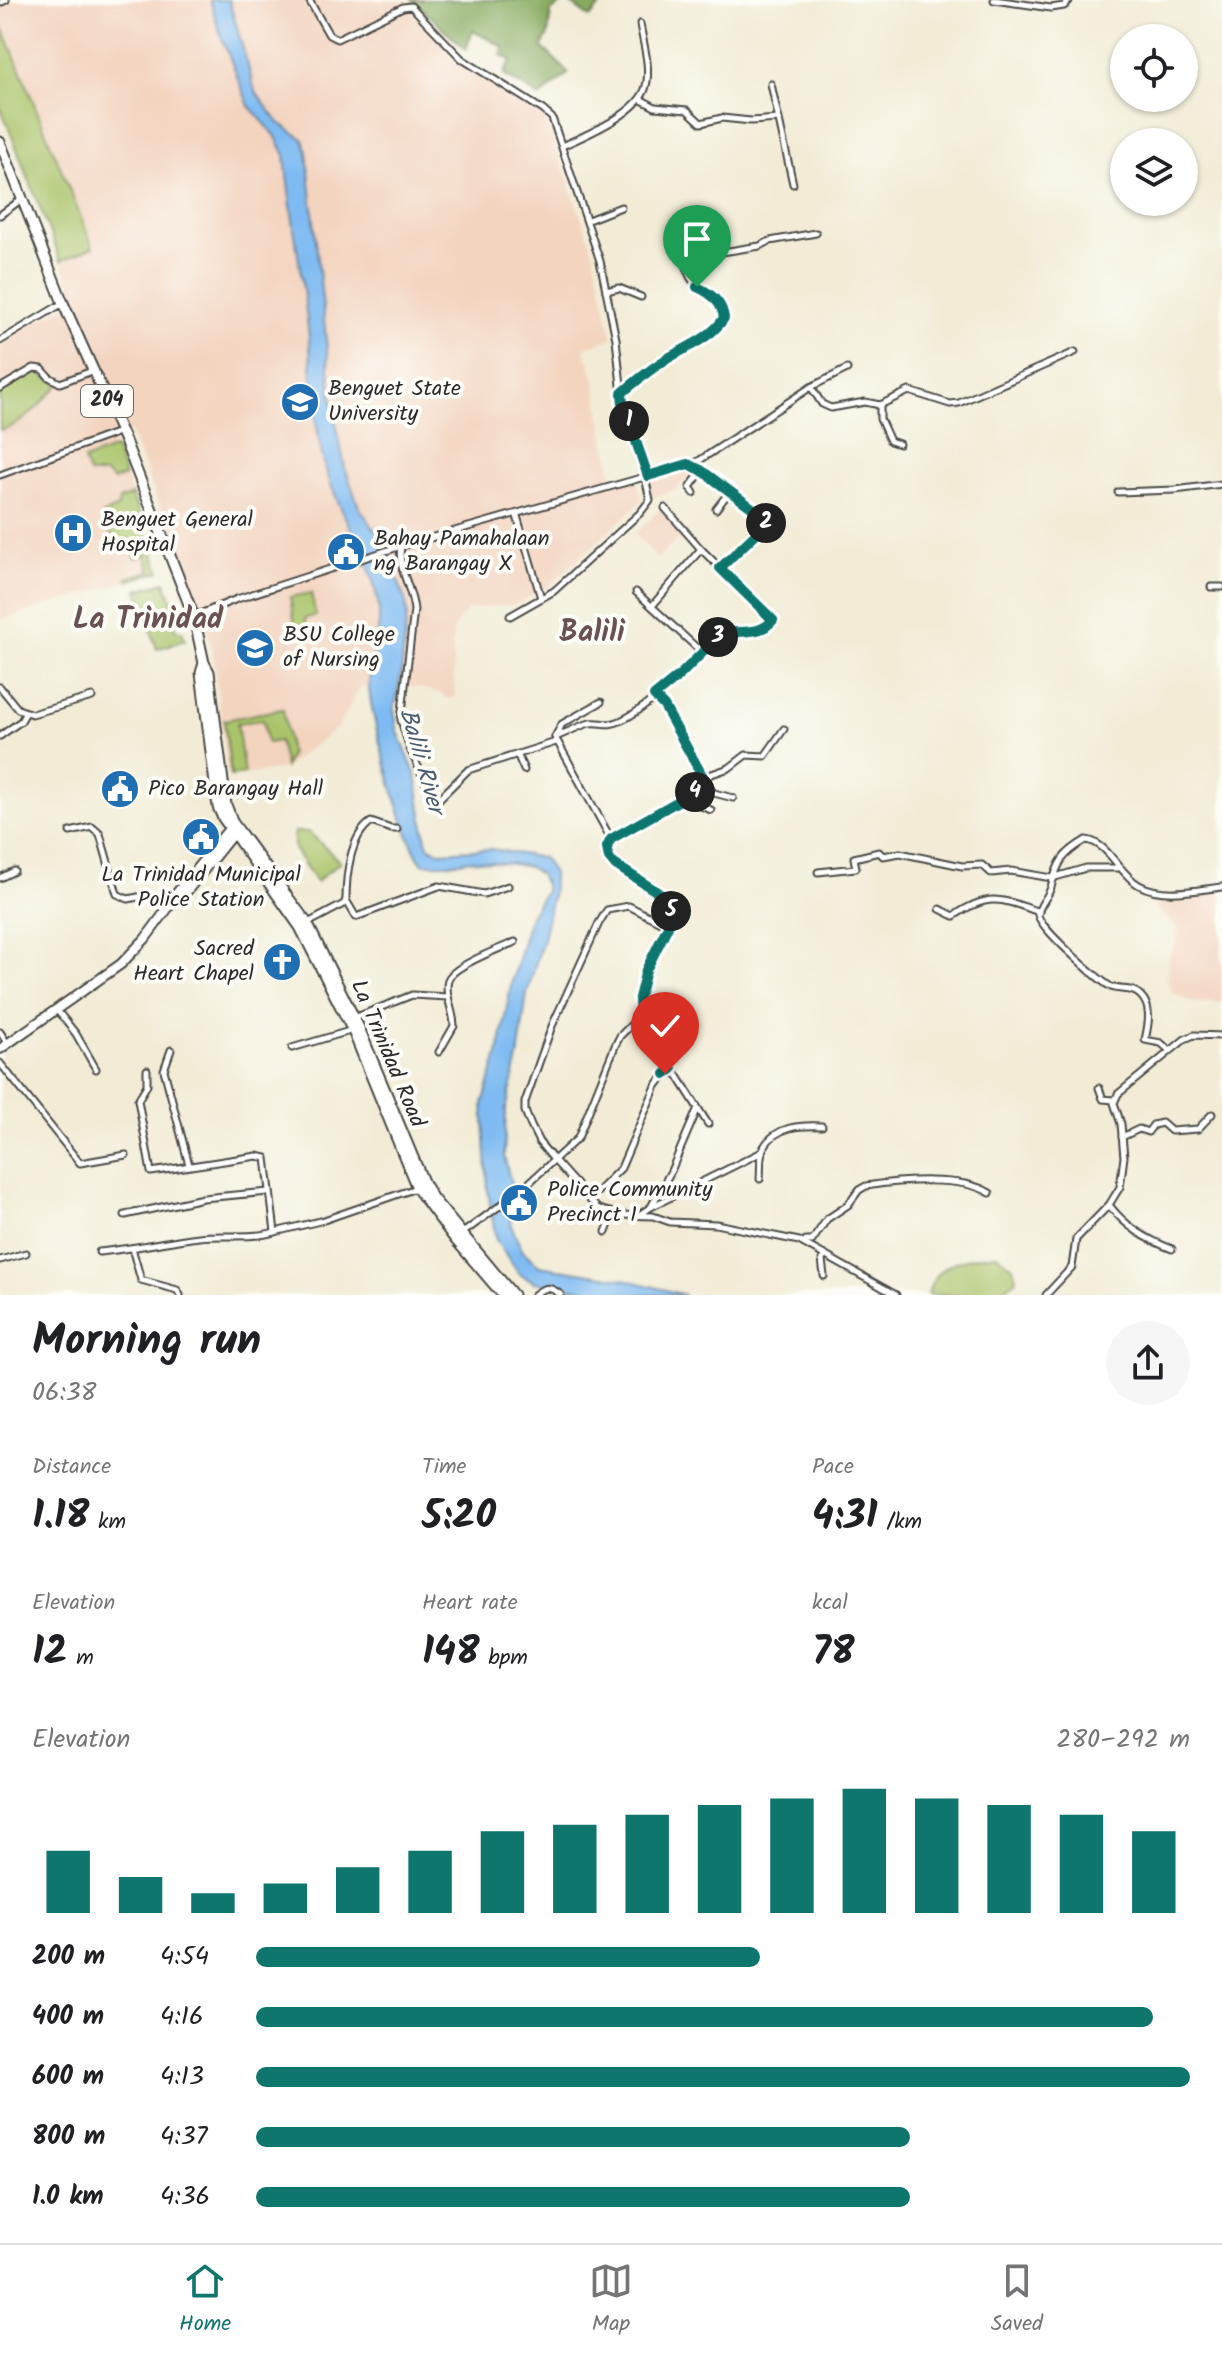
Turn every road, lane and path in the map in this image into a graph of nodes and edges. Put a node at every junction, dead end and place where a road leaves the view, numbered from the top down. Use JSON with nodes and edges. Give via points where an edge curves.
{"nodes":[{"id":1,"x":6,"y":0,"type":"edge"},
{"id":2,"x":309,"y":0,"type":"edge"},
{"id":3,"x":994,"y":0,"type":"edge"},
{"id":4,"x":1070,"y":0,"type":"edge"},
{"id":5,"x":0,"y":3,"type":"edge"},
{"id":6,"x":640,"y":24,"type":"dead end"},
{"id":7,"x":771,"y":84,"type":"dead end"},
{"id":8,"x":640,"y":99,"type":"junction"},
{"id":9,"x":779,"y":119,"type":"junction"},
{"id":10,"x":0,"y":143,"type":"edge"},
{"id":11,"x":562,"y":146,"type":"junction"},
{"id":12,"x":793,"y":184,"type":"dead end"},
{"id":13,"x":23,"y":198,"type":"junction"},
{"id":14,"x":621,"y":207,"type":"dead end"},
{"id":15,"x":0,"y":215,"type":"edge"},
{"id":16,"x":588,"y":220,"type":"junction"},
{"id":17,"x":816,"y":233,"type":"dead end"},
{"id":18,"x":606,"y":291,"type":"junction"},
{"id":19,"x":641,"y":297,"type":"dead end"},
{"id":20,"x":63,"y":303,"type":"junction"},
{"id":21,"x":0,"y":341,"type":"edge"},
{"id":22,"x":1075,"y":352,"type":"dead end"},
{"id":23,"x":847,"y":369,"type":"dead end"},
{"id":24,"x":93,"y":371,"type":"junction"},
{"id":25,"x":811,"y":387,"type":"junction"},
{"id":26,"x":0,"y":388,"type":"edge"},
{"id":27,"x":622,"y":393,"type":"junction"},
{"id":28,"x":880,"y":405,"type":"junction"},
{"id":29,"x":121,"y":431,"type":"junction"},
{"id":30,"x":899,"y":444,"type":"dead end"},
{"id":31,"x":688,"y":464,"type":"junction"},
{"id":32,"x":702,"y":471,"type":"junction"},
{"id":33,"x":0,"y":475,"type":"edge"},
{"id":34,"x":646,"y":477,"type":"junction"},
{"id":35,"x":1222,"y":484,"type":"edge"},
{"id":36,"x":730,"y":491,"type":"junction"},
{"id":37,"x":1118,"y":492,"type":"dead end"},
{"id":38,"x":694,"y":493,"type":"dead end"},
{"id":39,"x":665,"y":508,"type":"dead end"},
{"id":40,"x":716,"y":509,"type":"dead end"},
{"id":41,"x":517,"y":516,"type":"junction"},
{"id":42,"x":398,"y":548,"type":"junction"},
{"id":43,"x":701,"y":549,"type":"junction"},
{"id":44,"x":720,"y":568,"type":"junction"},
{"id":45,"x":1211,"y":587,"type":"dead end"},
{"id":46,"x":1222,"y":587,"type":"edge"},
{"id":47,"x":636,"y":592,"type":"dead end"},
{"id":48,"x":541,"y":598,"type":"junction"},
{"id":49,"x":652,"y":606,"type":"junction"},
{"id":50,"x":510,"y":616,"type":"dead end"},
{"id":51,"x":194,"y":617,"type":"junction"},
{"id":52,"x":697,"y":648,"type":"dead end"},
{"id":53,"x":0,"y":687,"type":"edge"},
{"id":54,"x":654,"y":696,"type":"junction"},
{"id":55,"x":92,"y":697,"type":"dead end"},
{"id":56,"x":601,"y":702,"type":"dead end"},
{"id":57,"x":25,"y":714,"type":"junction"},
{"id":58,"x":784,"y":729,"type":"dead end"},
{"id":59,"x":0,"y":736,"type":"edge"},
{"id":60,"x":555,"y":739,"type":"junction"},
{"id":61,"x":518,"y":756,"type":"junction"},
{"id":62,"x":524,"y":770,"type":"dead end"},
{"id":63,"x":702,"y":779,"type":"junction"},
{"id":64,"x":687,"y":797,"type":"junction"},
{"id":65,"x":733,"y":798,"type":"dead end"},
{"id":66,"x":711,"y":810,"type":"dead end"},
{"id":67,"x":233,"y":828,"type":"junction"},
{"id":68,"x":397,"y":829,"type":"dead end"},
{"id":69,"x":70,"y":832,"type":"dead end"},
{"id":70,"x":611,"y":839,"type":"junction"},
{"id":71,"x":1120,"y":868,"type":"junction"},
{"id":72,"x":14,"y":871,"type":"dead end"},
{"id":73,"x":818,"y":872,"type":"dead end"},
{"id":74,"x":0,"y":878,"type":"edge"},
{"id":75,"x":1052,"y":878,"type":"junction"},
{"id":76,"x":508,"y":886,"type":"dead end"},
{"id":77,"x":1222,"y":887,"type":"edge"},
{"id":78,"x":143,"y":896,"type":"dead end"},
{"id":79,"x":346,"y":900,"type":"junction"},
{"id":80,"x":940,"y":909,"type":"dead end"},
{"id":81,"x":1039,"y":912,"type":"junction"},
{"id":82,"x":304,"y":925,"type":"junction"},
{"id":83,"x":668,"y":926,"type":"junction"},
{"id":84,"x":586,"y":932,"type":"dead end"},
{"id":85,"x":594,"y":935,"type":"junction"},
{"id":86,"x":515,"y":942,"type":"dead end"},
{"id":87,"x":448,"y":997,"type":"junction"},
{"id":88,"x":56,"y":1008,"type":"junction"},
{"id":89,"x":640,"y":1016,"type":"junction"},
{"id":90,"x":355,"y":1026,"type":"junction"},
{"id":91,"x":0,"y":1032,"type":"edge"},
{"id":92,"x":1222,"y":1036,"type":"edge"},
{"id":93,"x":4,"y":1046,"type":"edge"},
{"id":94,"x":292,"y":1048,"type":"dead end"},
{"id":95,"x":171,"y":1050,"type":"dead end"},
{"id":96,"x":1170,"y":1051,"type":"junction"},
{"id":97,"x":439,"y":1052,"type":"dead end"},
{"id":98,"x":0,"y":1063,"type":"edge"},
{"id":99,"x":96,"y":1069,"type":"dead end"},
{"id":100,"x":672,"y":1069,"type":"junction"},
{"id":101,"x":147,"y":1070,"type":"dead end"},
{"id":102,"x":1099,"y":1088,"type":"dead end"},
{"id":103,"x":1114,"y":1100,"type":"junction"},
{"id":104,"x":698,"y":1109,"type":"junction"},
{"id":105,"x":1212,"y":1114,"type":"dead end"},
{"id":106,"x":708,"y":1124,"type":"dead end"},
{"id":107,"x":822,"y":1126,"type":"dead end"},
{"id":108,"x":1122,"y":1137,"type":"junction"},
{"id":109,"x":762,"y":1152,"type":"junction"},
{"id":110,"x":126,"y":1155,"type":"dead end"},
{"id":111,"x":554,"y":1160,"type":"junction"},
{"id":112,"x":189,"y":1165,"type":"junction"},
{"id":113,"x":760,"y":1179,"type":"dead end"},
{"id":114,"x":421,"y":1186,"type":"junction"},
{"id":115,"x":269,"y":1192,"type":"junction"},
{"id":116,"x":990,"y":1193,"type":"dead end"},
{"id":117,"x":590,"y":1199,"type":"junction"},
{"id":118,"x":1109,"y":1205,"type":"junction"},
{"id":119,"x":651,"y":1207,"type":"junction"},
{"id":120,"x":613,"y":1214,"type":"junction"},
{"id":121,"x":125,"y":1215,"type":"dead end"},
{"id":122,"x":638,"y":1216,"type":"junction"},
{"id":123,"x":275,"y":1232,"type":"junction"},
{"id":124,"x":606,"y":1232,"type":"dead end"},
{"id":125,"x":458,"y":1237,"type":"junction"},
{"id":126,"x":799,"y":1241,"type":"junction"},
{"id":127,"x":132,"y":1248,"type":"junction"},
{"id":128,"x":1172,"y":1249,"type":"dead end"},
{"id":129,"x":99,"y":1252,"type":"dead end"},
{"id":130,"x":26,"y":1253,"type":"dead end"},
{"id":131,"x":825,"y":1255,"type":"junction"},
{"id":132,"x":0,"y":1260,"type":"edge"},
{"id":133,"x":824,"y":1276,"type":"dead end"},
{"id":134,"x":180,"y":1295,"type":"edge"},
{"id":135,"x":503,"y":1295,"type":"edge"},
{"id":136,"x":513,"y":1295,"type":"edge"},
{"id":137,"x":534,"y":1295,"type":"edge"},
{"id":138,"x":561,"y":1295,"type":"edge"},
{"id":139,"x":896,"y":1295,"type":"edge"},
{"id":140,"x":1046,"y":1295,"type":"edge"}],
"edges":[{"from":1,"to":5,"type":"street"},
{"from":2,"to":11,"type":"street","via":[[329,35],[337,39],[411,6],[462,59],[548,114]]},
{"from":3,"to":4,"type":"street","via":[[1058,8]]},
{"from":6,"to":8,"type":"street","via":[[647,81]]},
{"from":7,"to":9,"type":"street"},
{"from":8,"to":9,"type":"street","via":[[655,107],[687,110],[701,123]]},
{"from":8,"to":11,"type":"street","via":[[604,126]]},
{"from":9,"to":12,"type":"street"},
{"from":10,"to":13,"type":"highway","number":"204"},
{"from":11,"to":16,"type":"street"},
{"from":13,"to":15,"type":"street"},
{"from":13,"to":20,"type":"highway","number":"204"},
{"from":14,"to":16,"type":"street"},
{"from":16,"to":18,"type":"street"},
{"from":17,"to":27,"type":"street","via":[[687,264],[693,283],[711,293],[724,318]]},
{"from":18,"to":19,"type":"street","via":[[619,288]]},
{"from":18,"to":27,"type":"street"},
{"from":20,"to":21,"type":"street"},
{"from":20,"to":24,"type":"highway","number":"204"},
{"from":22,"to":28,"type":"street","via":[[959,403],[909,391]]},
{"from":23,"to":25,"type":"street"},
{"from":24,"to":26,"type":"street","via":[[60,383],[34,368]]},
{"from":24,"to":29,"type":"highway","number":"204"},
{"from":25,"to":28,"type":"street","via":[[827,407]]},
{"from":25,"to":31,"type":"street"},
{"from":27,"to":34,"type":"street"},
{"from":28,"to":30,"type":"street","via":[[883,429]]},
{"from":29,"to":33,"type":"street"},
{"from":29,"to":51,"type":"highway","number":"204"},
{"from":31,"to":32,"type":"street"},
{"from":31,"to":34,"type":"street"},
{"from":32,"to":36,"type":"street"},
{"from":32,"to":38,"type":"street","via":[[690,487]]},
{"from":34,"to":41,"type":"street"},
{"from":34,"to":48,"type":"street","via":[[650,502],[588,562]]},
{"from":35,"to":37,"type":"street"},
{"from":36,"to":40,"type":"street"},
{"from":36,"to":44,"type":"street","via":[[765,517],[764,526]]},
{"from":39,"to":43,"type":"street"},
{"from":41,"to":42,"type":"street"},
{"from":41,"to":48,"type":"street"},
{"from":42,"to":51,"type":"street"},
{"from":42,"to":61,"type":"street","via":[[414,610],[401,720],[429,793],[438,800],[468,770]]},
{"from":43,"to":44,"type":"street"},
{"from":43,"to":49,"type":"street"},
{"from":44,"to":54,"type":"street","via":[[770,617],[767,626],[751,633],[721,634]]},
{"from":45,"to":46,"type":"street"},
{"from":47,"to":49,"type":"street"},
{"from":48,"to":50,"type":"street"},
{"from":49,"to":52,"type":"street"},
{"from":51,"to":67,"type":"highway","number":"204","via":[[209,672]]},
{"from":53,"to":57,"type":"street"},
{"from":54,"to":60,"type":"street","via":[[621,721],[589,723]]},
{"from":54,"to":63,"type":"street"},
{"from":55,"to":57,"type":"street"},
{"from":56,"to":60,"type":"street","via":[[562,724]]},
{"from":57,"to":59,"type":"street"},
{"from":58,"to":63,"type":"street","via":[[765,756],[746,755]]},
{"from":60,"to":61,"type":"street"},
{"from":60,"to":70,"type":"street"},
{"from":61,"to":62,"type":"street"},
{"from":63,"to":64,"type":"street"},
{"from":63,"to":65,"type":"street","via":[[714,793]]},
{"from":64,"to":66,"type":"street"},
{"from":64,"to":70,"type":"street"},
{"from":67,"to":82,"type":"highway","name":"La Trinidad Road","number":"204"},
{"from":67,"to":88,"type":"main road","via":[[127,959]]},
{"from":68,"to":79,"type":"street","via":[[371,822],[365,827],[354,849]]},
{"from":69,"to":78,"type":"street","via":[[92,827],[100,834],[117,894],[128,899]]},
{"from":70,"to":83,"type":"street","via":[[607,852],[614,864],[669,904]]},
{"from":71,"to":75,"type":"street","via":[[1086,868]]},
{"from":71,"to":75,"type":"street","via":[[1094,841],[1086,840],[1063,856]]},
{"from":71,"to":77,"type":"street","via":[[1151,890]]},
{"from":72,"to":74,"type":"street"},
{"from":73,"to":75,"type":"street","via":[[856,868],[854,858],[879,852],[982,865],[991,873]]},
{"from":75,"to":81,"type":"street"},
{"from":76,"to":79,"type":"street","via":[[484,894],[441,885],[356,917]]},
{"from":79,"to":82,"type":"street"},
{"from":80,"to":81,"type":"street","via":[[954,916],[974,902],[1002,901]]},
{"from":81,"to":96,"type":"street","via":[[1051,936],[1102,980],[1138,992],[1150,1023],[1145,1040]]},
{"from":82,"to":90,"type":"highway","name":"La Trinidad Road","number":"204"},
{"from":83,"to":85,"type":"street","via":[[621,905],[607,910]]},
{"from":83,"to":89,"type":"street","via":[[646,970]]},
{"from":84,"to":85,"type":"street"},
{"from":85,"to":111,"type":"street","via":[[552,1026],[525,1102],[531,1126]]},
{"from":86,"to":87,"type":"street","via":[[453,973],[447,982]]},
{"from":87,"to":90,"type":"street","via":[[412,995]]},
{"from":87,"to":97,"type":"street","via":[[454,1026]]},
{"from":88,"to":93,"type":"main road"},
{"from":88,"to":99,"type":"street"},
{"from":89,"to":100,"type":"street"},
{"from":89,"to":111,"type":"street","via":[[620,1036],[578,1138]]},
{"from":90,"to":94,"type":"street"},
{"from":90,"to":114,"type":"highway","name":"La Trinidad Road","number":"204"},
{"from":91,"to":93,"type":"street"},
{"from":92,"to":96,"type":"street","via":[[1194,1035]]},
{"from":95,"to":112,"type":"street","via":[[164,1070]]},
{"from":96,"to":103,"type":"street"},
{"from":98,"to":110,"type":"street","via":[[80,1163]]},
{"from":100,"to":104,"type":"street"},
{"from":100,"to":117,"type":"street","via":[[656,1086],[621,1168]]},
{"from":101,"to":112,"type":"street","via":[[147,1085],[138,1100],[151,1172]]},
{"from":102,"to":103,"type":"street","via":[[1103,1099]]},
{"from":103,"to":108,"type":"street"},
{"from":104,"to":106,"type":"street"},
{"from":104,"to":119,"type":"street"},
{"from":105,"to":108,"type":"street","via":[[1198,1129],[1171,1131],[1162,1123]]},
{"from":107,"to":109,"type":"street","via":[[781,1129]]},
{"from":108,"to":118,"type":"street","via":[[1123,1177]]},
{"from":109,"to":113,"type":"street"},
{"from":109,"to":119,"type":"street"},
{"from":111,"to":117,"type":"street"},
{"from":111,"to":125,"type":"street"},
{"from":112,"to":115,"type":"street","via":[[264,1156]]},
{"from":114,"to":123,"type":"street"},
{"from":114,"to":125,"type":"highway","name":"La Trinidad Road","number":"204"},
{"from":115,"to":121,"type":"street","via":[[203,1198]]},
{"from":115,"to":123,"type":"street"},
{"from":116,"to":126,"type":"street","via":[[948,1180],[866,1186],[827,1219],[812,1241]]},
{"from":117,"to":120,"type":"street"},
{"from":118,"to":128,"type":"street","via":[[1139,1234]]},
{"from":118,"to":140,"type":"street","via":[[1076,1239],[1072,1267]]},
{"from":119,"to":122,"type":"street"},
{"from":120,"to":122,"type":"street"},
{"from":120,"to":124,"type":"street"},
{"from":122,"to":126,"type":"street","via":[[711,1223]]},
{"from":123,"to":127,"type":"street"},
{"from":125,"to":135,"type":"highway","name":"La Trinidad Road","number":"204"},
{"from":125,"to":136,"type":"highway","name":"La Trinidad Road","number":"204"},
{"from":126,"to":131,"type":"street"},
{"from":127,"to":129,"type":"street"},
{"from":127,"to":134,"type":"street","via":[[141,1280]]},
{"from":130,"to":132,"type":"street"},
{"from":131,"to":133,"type":"street"},
{"from":131,"to":139,"type":"street"},
{"from":137,"to":138,"type":"street","via":[[552,1288]]}]}
